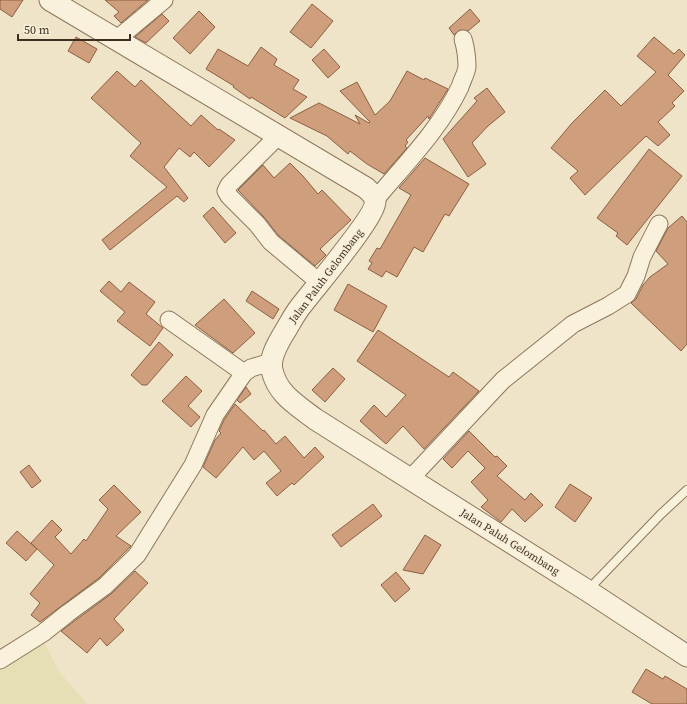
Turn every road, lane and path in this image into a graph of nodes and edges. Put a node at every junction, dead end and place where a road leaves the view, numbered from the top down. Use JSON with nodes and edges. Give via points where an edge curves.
{"nodes":[{"id":1,"x":50,"y":0,"type":"edge"},
{"id":2,"x":164,"y":0,"type":"edge"},
{"id":3,"x":117,"y":39,"type":"junction"},
{"id":4,"x":463,"y":40,"type":"dead end"},
{"id":5,"x":278,"y":136,"type":"junction"},
{"id":6,"x":375,"y":200,"type":"junction"},
{"id":7,"x":659,"y":224,"type":"dead end"},
{"id":8,"x":319,"y":282,"type":"junction"},
{"id":9,"x":169,"y":320,"type":"dead end"},
{"id":10,"x":271,"y":362,"type":"junction"},
{"id":11,"x":244,"y":373,"type":"junction"},
{"id":12,"x":410,"y":479,"type":"junction"},
{"id":13,"x":687,"y":490,"type":"edge"},
{"id":14,"x":588,"y":591,"type":"junction"},
{"id":15,"x":687,"y":656,"type":"edge"},
{"id":16,"x":0,"y":660,"type":"edge"}],
"edges":[{"from":1,"to":3,"type":"street"},
{"from":2,"to":3,"type":"street"},
{"from":3,"to":5,"type":"street"},
{"from":4,"to":6,"type":"street","via":[[467,68],[451,104],[440,122]]},
{"from":5,"to":6,"type":"street","via":[[366,188]]},
{"from":5,"to":8,"type":"street","via":[[226,191],[271,242]]},
{"from":6,"to":8,"type":"street","name":"Jalan Paluh Gelombang","via":[[364,225]]},
{"from":7,"to":12,"type":"street","via":[[627,294],[573,324],[503,380]]},
{"from":8,"to":10,"type":"street","name":"Jalan Paluh Gelombang","via":[[278,343]]},
{"from":9,"to":11,"type":"street"},
{"from":10,"to":11,"type":"street"},
{"from":10,"to":12,"type":"street","name":"Jalan Paluh Gelombang","via":[[274,378],[286,397],[315,419]]},
{"from":11,"to":16,"type":"street","via":[[215,415],[193,465],[137,555],[105,586],[37,637]]},
{"from":12,"to":14,"type":"street","name":"Jalan Paluh Gelombang"},
{"from":13,"to":14,"type":"lane"},
{"from":14,"to":15,"type":"street","name":"Jalan Paluh Gelombang"}]}
